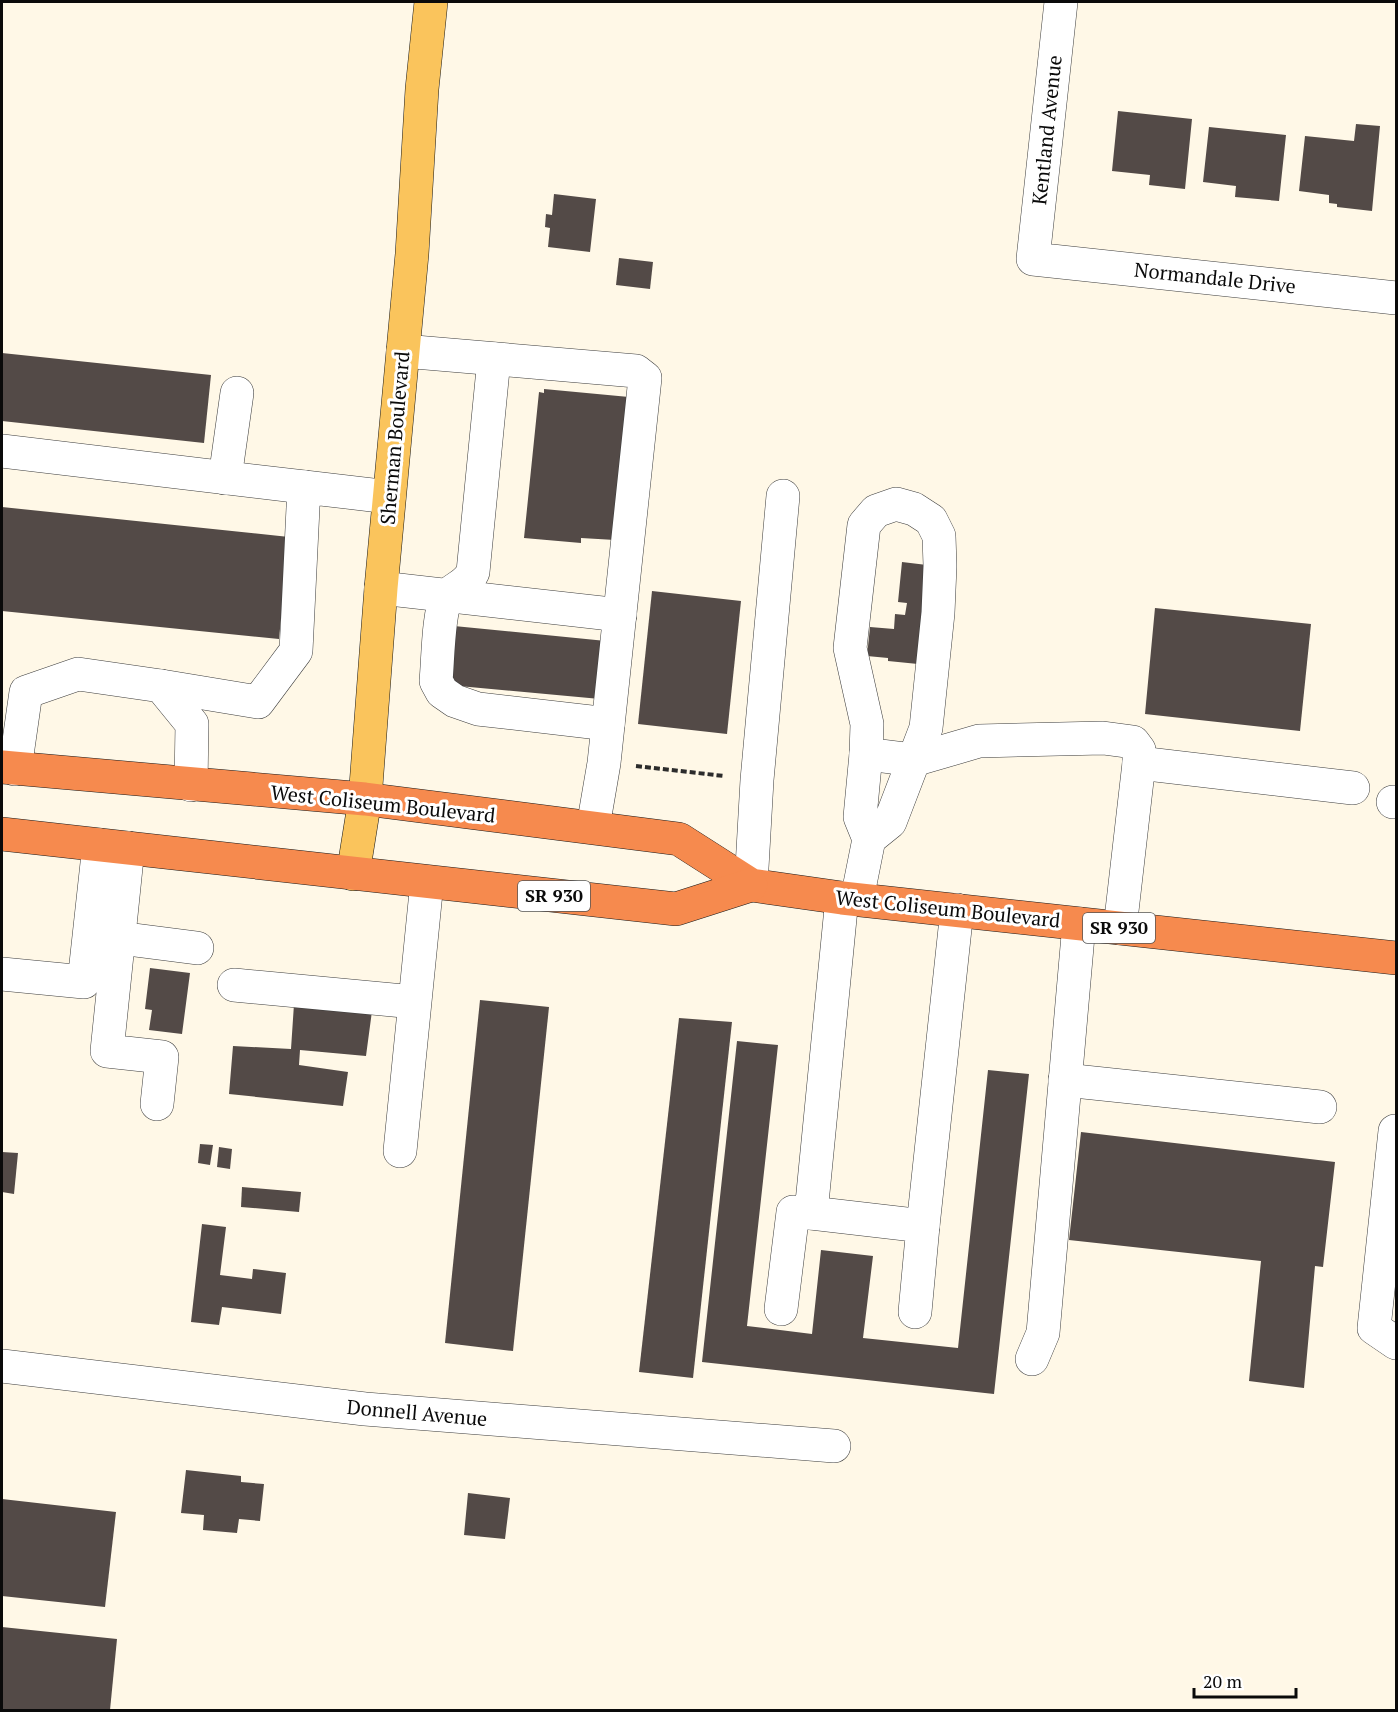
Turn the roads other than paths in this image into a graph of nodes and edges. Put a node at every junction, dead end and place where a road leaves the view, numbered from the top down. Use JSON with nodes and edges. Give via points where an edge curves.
{"nodes":[{"id":1,"x":430,"y":2,"type":"edge"},
{"id":2,"x":1061,"y":2,"type":"edge"},
{"id":3,"x":1033,"y":259,"type":"joint"},
{"id":4,"x":1396,"y":298,"type":"edge"},
{"id":5,"x":403,"y":351,"type":"junction"},
{"id":6,"x":494,"y":359,"type":"junction"},
{"id":7,"x":237,"y":393,"type":"dead end"},
{"id":8,"x":2,"y":451,"type":"edge"},
{"id":9,"x":225,"y":478,"type":"junction"},
{"id":10,"x":304,"y":487,"type":"junction"},
{"id":11,"x":783,"y":496,"type":"dead end"},
{"id":12,"x":389,"y":497,"type":"junction"},
{"id":13,"x":381,"y":588,"type":"junction"},
{"id":14,"x":447,"y":595,"type":"junction"},
{"id":15,"x":620,"y":615,"type":"junction"},
{"id":16,"x":161,"y":686,"type":"junction"},
{"id":17,"x":608,"y":724,"type":"junction"},
{"id":18,"x":866,"y":754,"type":"junction"},
{"id":19,"x":914,"y":760,"type":"junction"},
{"id":20,"x":1139,"y":763,"type":"junction"},
{"id":21,"x":8,"y":768,"type":"edge"},
{"id":22,"x":191,"y":785,"type":"junction"},
{"id":23,"x":1353,"y":788,"type":"dead end"},
{"id":24,"x":365,"y":799,"type":"junction"},
{"id":25,"x":593,"y":827,"type":"junction"},
{"id":26,"x":2,"y":834,"type":"edge"},
{"id":27,"x":869,"y":839,"type":"junction"},
{"id":28,"x":113,"y":847,"type":"junction"},
{"id":29,"x":353,"y":874,"type":"junction"},
{"id":30,"x":427,"y":882,"type":"junction"},
{"id":31,"x":751,"y":885,"type":"junction"},
{"id":32,"x":849,"y":899,"type":"junction"},
{"id":33,"x":957,"y":910,"type":"junction"},
{"id":34,"x":1079,"y":924,"type":"junction"},
{"id":35,"x":1120,"y":928,"type":"junction"},
{"id":36,"x":118,"y":938,"type":"junction"},
{"id":37,"x":197,"y":948,"type":"dead end"},
{"id":38,"x":1396,"y":958,"type":"edge"},
{"id":39,"x":2,"y":974,"type":"edge"},
{"id":40,"x":234,"y":985,"type":"dead end"},
{"id":41,"x":414,"y":1002,"type":"junction"},
{"id":42,"x":1065,"y":1080,"type":"junction"},
{"id":43,"x":157,"y":1104,"type":"dead end"},
{"id":44,"x":1320,"y":1107,"type":"dead end"},
{"id":45,"x":1396,"y":1131,"type":"edge"},
{"id":46,"x":400,"y":1151,"type":"dead end"},
{"id":47,"x":811,"y":1213,"type":"junction"},
{"id":48,"x":923,"y":1226,"type":"junction"},
{"id":49,"x":781,"y":1309,"type":"dead end"},
{"id":50,"x":915,"y":1312,"type":"dead end"},
{"id":51,"x":1396,"y":1343,"type":"edge"},
{"id":52,"x":1032,"y":1359,"type":"dead end"},
{"id":53,"x":2,"y":1366,"type":"edge"},
{"id":54,"x":834,"y":1446,"type":"dead end"}],
"edges":[{"from":1,"to":5,"type":"main road","name":"Sherman Boulevard"},
{"from":2,"to":3,"type":"street","name":"Kentland Avenue"},
{"from":3,"to":4,"type":"street","name":"Normandale Drive"},
{"from":5,"to":6,"type":"street"},
{"from":5,"to":12,"type":"main road","name":"Sherman Boulevard"},
{"from":6,"to":14,"type":"street","via":[[473,572],[469,581]]},
{"from":6,"to":15,"type":"street","via":[[636,371],[645,378]]},
{"from":7,"to":9,"type":"street"},
{"from":8,"to":9,"type":"street"},
{"from":9,"to":10,"type":"street"},
{"from":10,"to":12,"type":"street"},
{"from":10,"to":16,"type":"street","via":[[296,651],[258,702]]},
{"from":11,"to":31,"type":"street"},
{"from":12,"to":13,"type":"main road","name":"Sherman Boulevard"},
{"from":13,"to":14,"type":"street"},
{"from":13,"to":24,"type":"main road","name":"Sherman Boulevard"},
{"from":14,"to":15,"type":"street"},
{"from":14,"to":17,"type":"street","via":[[442,607],[436,681],[442,692],[478,709]]},
{"from":15,"to":17,"type":"street"},
{"from":16,"to":21,"type":"street","via":[[78,674],[26,692]]},
{"from":16,"to":22,"type":"street","via":[[192,724]]},
{"from":17,"to":25,"type":"street"},
{"from":18,"to":19,"type":"street"},
{"from":18,"to":19,"type":"street","via":[[867,724],[850,648],[864,525],[876,511],[896,504],[931,520],[939,536],[938,613],[926,728]]},
{"from":18,"to":27,"type":"street","via":[[860,816]]},
{"from":19,"to":20,"type":"street","via":[[979,741],[1103,738],[1133,742],[1139,750]]},
{"from":19,"to":27,"type":"street","via":[[890,822]]},
{"from":20,"to":23,"type":"street"},
{"from":20,"to":35,"type":"street"},
{"from":21,"to":22,"type":"highway","name":"West Coliseum Boulevard","number":"SR 930"},
{"from":22,"to":24,"type":"highway","name":"West Coliseum Boulevard","number":"SR 930"},
{"from":24,"to":25,"type":"highway","name":"West Coliseum Boulevard","number":"SR 930"},
{"from":24,"to":29,"type":"main road","name":"Sherman Boulevard"},
{"from":25,"to":31,"type":"highway","name":"West Coliseum Boulevard","number":"SR 930","via":[[679,839]]},
{"from":26,"to":28,"type":"highway","name":"West Coliseum Boulevard","number":"SR 930"},
{"from":27,"to":32,"type":"street"},
{"from":28,"to":29,"type":"highway","name":"West Coliseum Boulevard","number":"SR 930"},
{"from":28,"to":36,"type":"street"},
{"from":28,"to":39,"type":"street","via":[[84,982]]},
{"from":29,"to":30,"type":"highway","name":"West Coliseum Boulevard","number":"SR 930"},
{"from":30,"to":31,"type":"highway","name":"West Coliseum Boulevard","number":"SR 930","via":[[676,909]]},
{"from":30,"to":41,"type":"street"},
{"from":31,"to":32,"type":"highway","name":"West Coliseum Boulevard","number":"SR 930"},
{"from":32,"to":33,"type":"highway","name":"West Coliseum Boulevard","number":"SR 930"},
{"from":32,"to":47,"type":"street"},
{"from":33,"to":34,"type":"highway","name":"West Coliseum Boulevard","number":"SR 930"},
{"from":33,"to":48,"type":"street"},
{"from":34,"to":35,"type":"highway","name":"West Coliseum Boulevard","number":"SR 930"},
{"from":34,"to":42,"type":"street"},
{"from":35,"to":38,"type":"highway","name":"West Coliseum Boulevard","number":"SR 930"},
{"from":36,"to":37,"type":"street"},
{"from":36,"to":43,"type":"street","via":[[107,1051],[162,1057]]},
{"from":40,"to":41,"type":"street"},
{"from":41,"to":46,"type":"street"},
{"from":42,"to":44,"type":"street"},
{"from":42,"to":52,"type":"street","via":[[1043,1333]]},
{"from":45,"to":51,"type":"street","via":[[1374,1328]]},
{"from":47,"to":48,"type":"street"},
{"from":47,"to":49,"type":"street","via":[[793,1212]]},
{"from":48,"to":50,"type":"street"},
{"from":53,"to":54,"type":"street","name":"Donnell Avenue","via":[[365,1409]]}]}
